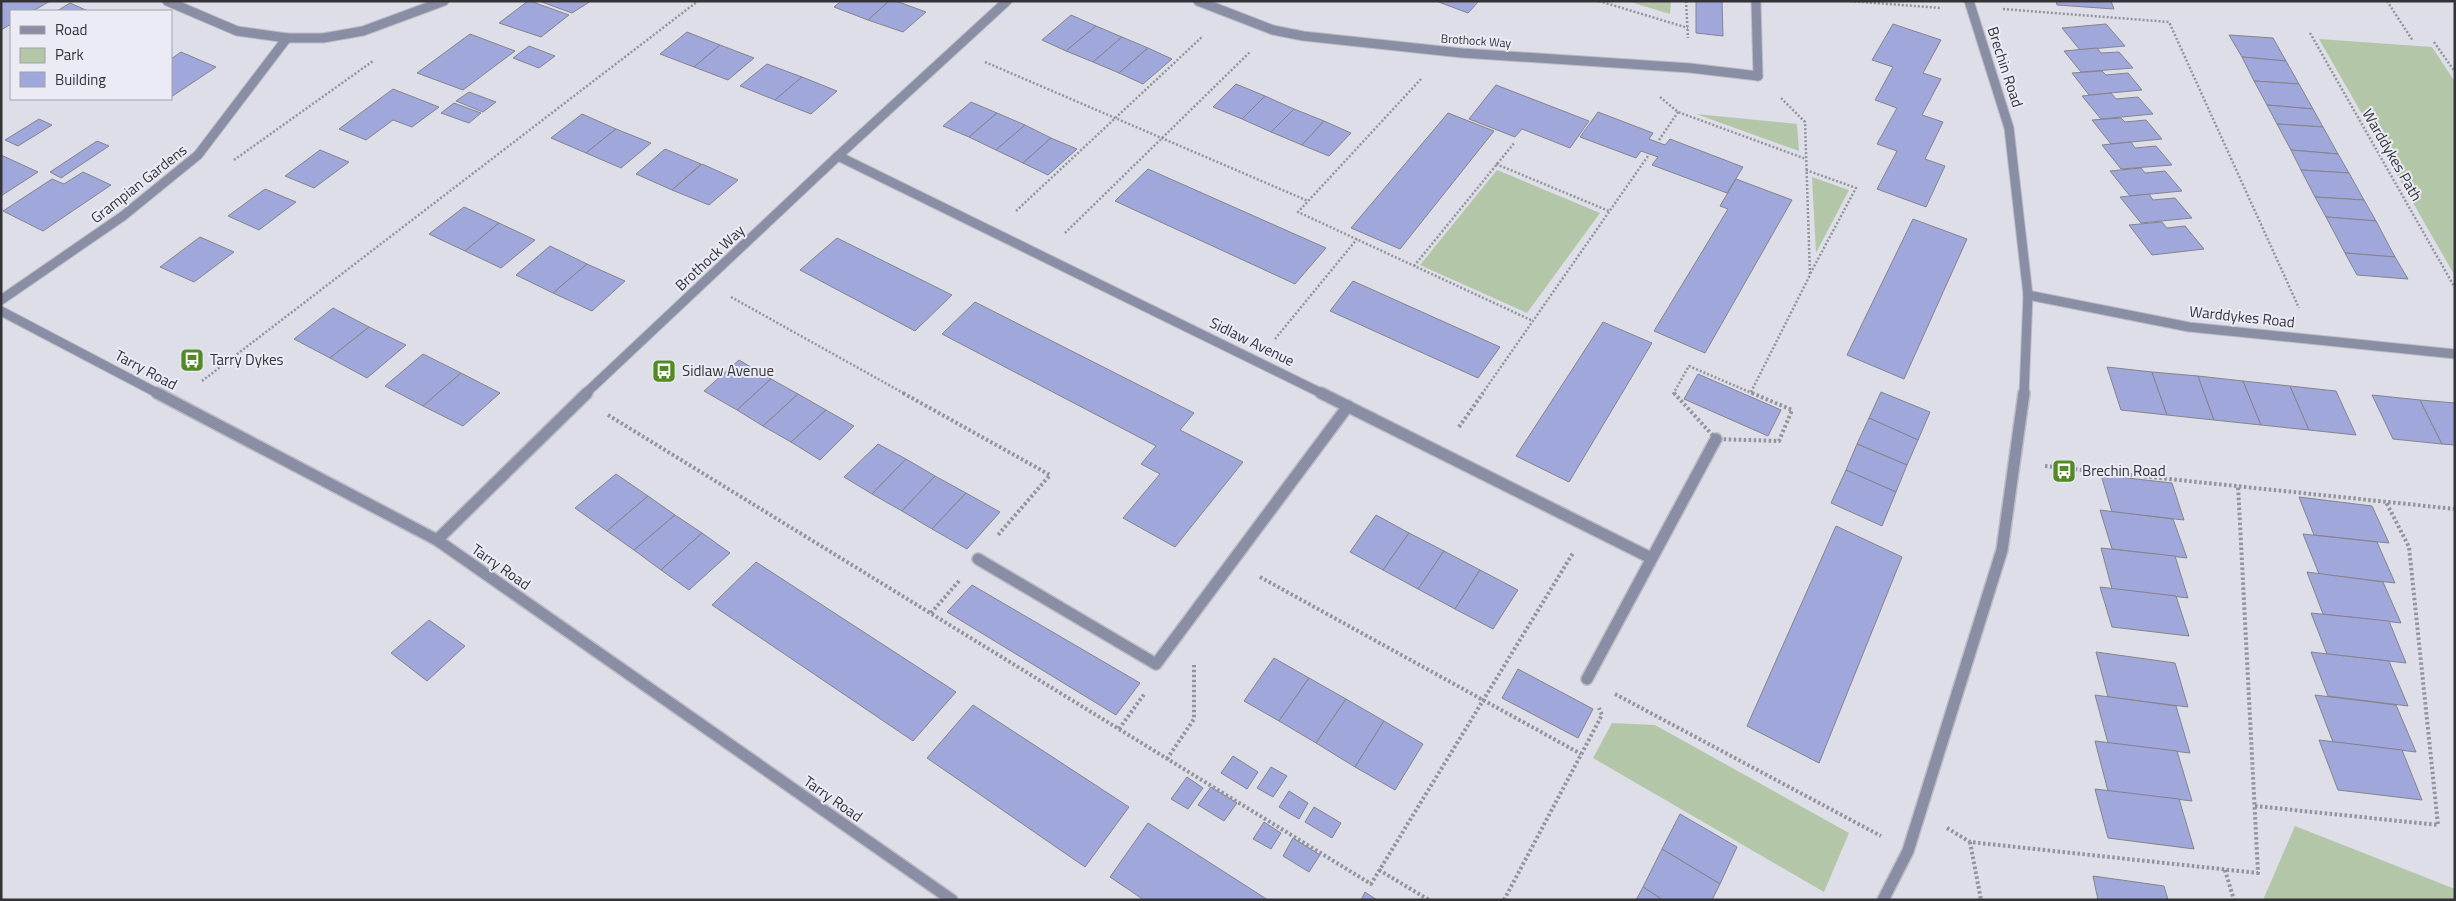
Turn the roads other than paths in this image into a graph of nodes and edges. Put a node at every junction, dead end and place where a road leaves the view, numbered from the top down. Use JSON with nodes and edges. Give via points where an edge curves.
{"nodes":[{"id":1,"x":167,"y":1,"type":"edge"},
{"id":2,"x":444,"y":1,"type":"edge"},
{"id":3,"x":1008,"y":1,"type":"edge"},
{"id":4,"x":1198,"y":1,"type":"edge"},
{"id":5,"x":1756,"y":1,"type":"edge"},
{"id":6,"x":1970,"y":4,"type":"edge"},
{"id":7,"x":287,"y":38,"type":"junction"},
{"id":8,"x":838,"y":156,"type":"junction"},
{"id":9,"x":2028,"y":295,"type":"junction"},
{"id":10,"x":1,"y":300,"type":"edge"},
{"id":11,"x":1,"y":311,"type":"edge"},
{"id":12,"x":2455,"y":354,"type":"edge"},
{"id":13,"x":1348,"y":406,"type":"junction"},
{"id":14,"x":1716,"y":439,"type":"road end"},
{"id":15,"x":437,"y":540,"type":"junction"},
{"id":16,"x":1652,"y":558,"type":"junction"},
{"id":17,"x":978,"y":559,"type":"road end"},
{"id":18,"x":1588,"y":680,"type":"road end"},
{"id":19,"x":952,"y":900,"type":"edge"},
{"id":20,"x":1883,"y":900,"type":"edge"}],
"edges":[{"from":1,"to":7,"type":"street","via":[[237,31]]},
{"from":2,"to":7,"type":"street","via":[[438,6],[363,32],[323,38]]},
{"from":3,"to":8,"type":"street","name":"Brothock Way"},
{"from":4,"to":5,"type":"street","name":"Brothock Way","via":[[1273,30],[1303,36],[1758,76]]},
{"from":6,"to":9,"type":"street","name":"Brechin Road","via":[[2009,128]]},
{"from":7,"to":10,"type":"street","name":"Grampian Gardens","via":[[198,155],[123,216]]},
{"from":8,"to":13,"type":"street","name":"Sidlaw Avenue"},
{"from":8,"to":15,"type":"street","name":"Brothock Way","via":[[581,398]]},
{"from":9,"to":12,"type":"street","name":"Warddykes Road","via":[[2189,327]]},
{"from":9,"to":20,"type":"street","name":"Brechin Road","via":[[2024,396],[2002,550],[1908,850]]},
{"from":11,"to":15,"type":"street","name":"Tarry Road"},
{"from":13,"to":16,"type":"street","name":"Sidlaw Avenue"},
{"from":13,"to":17,"type":"street","via":[[1156,664]]},
{"from":14,"to":16,"type":"street"},
{"from":15,"to":19,"type":"street","name":"Tarry Road"},
{"from":16,"to":18,"type":"street"}]}
